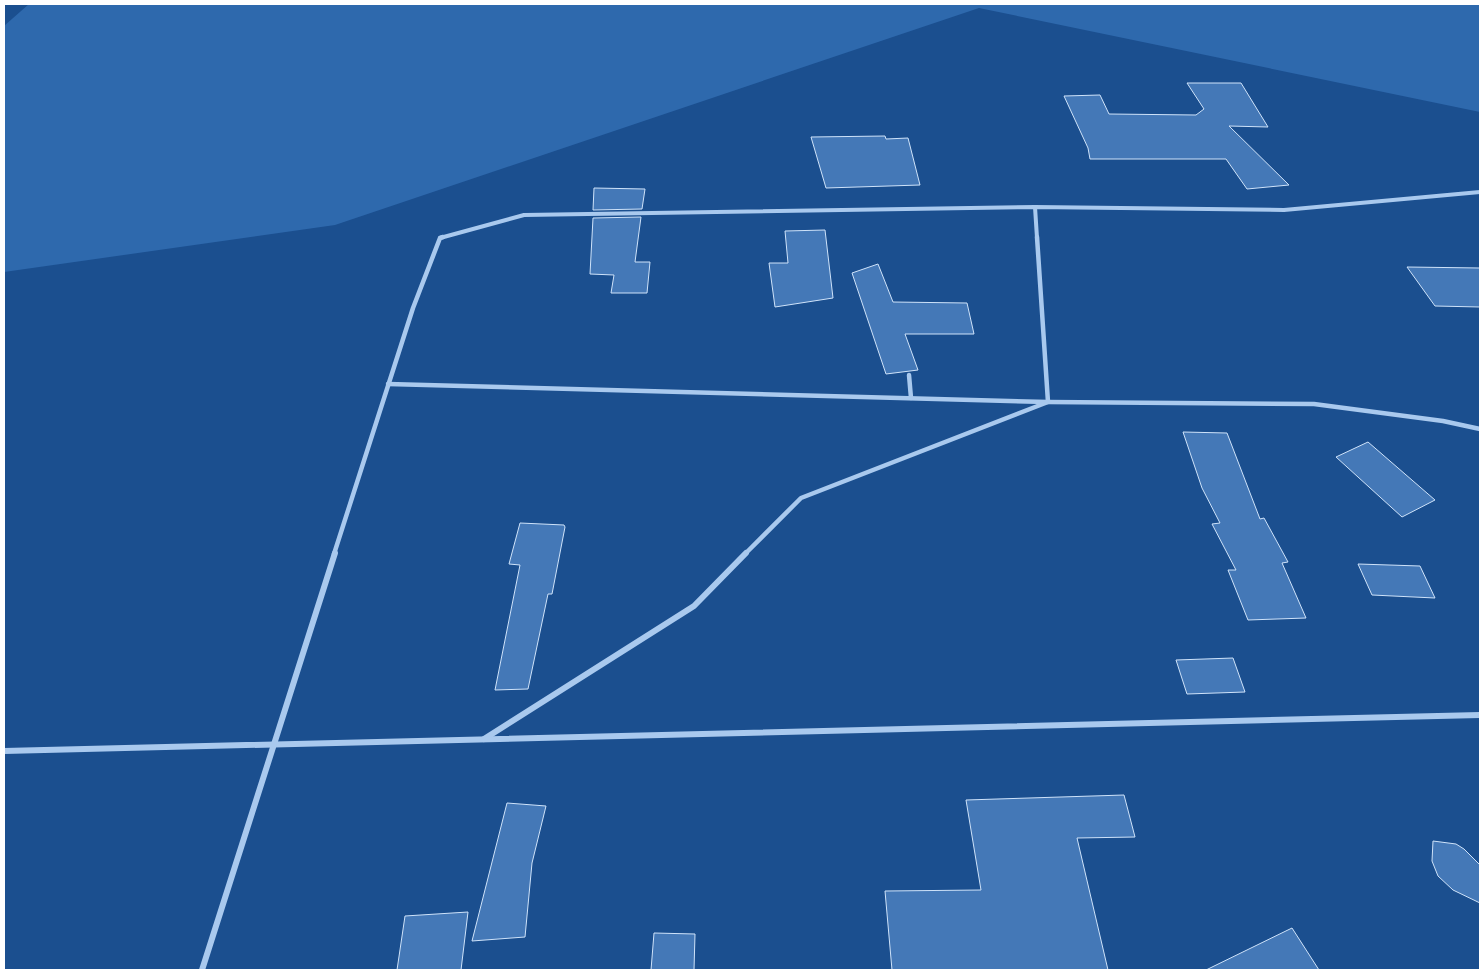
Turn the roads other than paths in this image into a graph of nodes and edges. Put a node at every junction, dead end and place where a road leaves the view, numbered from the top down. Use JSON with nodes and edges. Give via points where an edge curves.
{"nodes":[{"id":1,"x":1480,"y":192,"type":"edge"},
{"id":2,"x":1035,"y":207,"type":"junction"},
{"id":3,"x":909,"y":374,"type":"dead end"},
{"id":4,"x":388,"y":384,"type":"junction"},
{"id":5,"x":911,"y":398,"type":"junction"},
{"id":6,"x":1048,"y":402,"type":"junction"},
{"id":7,"x":1480,"y":430,"type":"edge"},
{"id":8,"x":1480,"y":715,"type":"edge"},
{"id":9,"x":483,"y":739,"type":"junction"},
{"id":10,"x":275,"y":745,"type":"junction"},
{"id":11,"x":4,"y":751,"type":"edge"},
{"id":12,"x":202,"y":970,"type":"edge"}],
"edges":[{"from":1,"to":2,"type":"street","via":[[1284,210]]},
{"from":2,"to":4,"type":"street","via":[[524,215],[449,235],[440,238],[412,308]]},
{"from":2,"to":6,"type":"street"},
{"from":3,"to":5,"type":"street"},
{"from":4,"to":5,"type":"street"},
{"from":4,"to":10,"type":"street"},
{"from":5,"to":6,"type":"street"},
{"from":6,"to":7,"type":"street","via":[[1314,404],[1443,421]]},
{"from":6,"to":9,"type":"street","via":[[801,498],[694,606]]},
{"from":8,"to":9,"type":"street"},
{"from":9,"to":10,"type":"street"},
{"from":10,"to":11,"type":"street"},
{"from":10,"to":12,"type":"street"}]}
